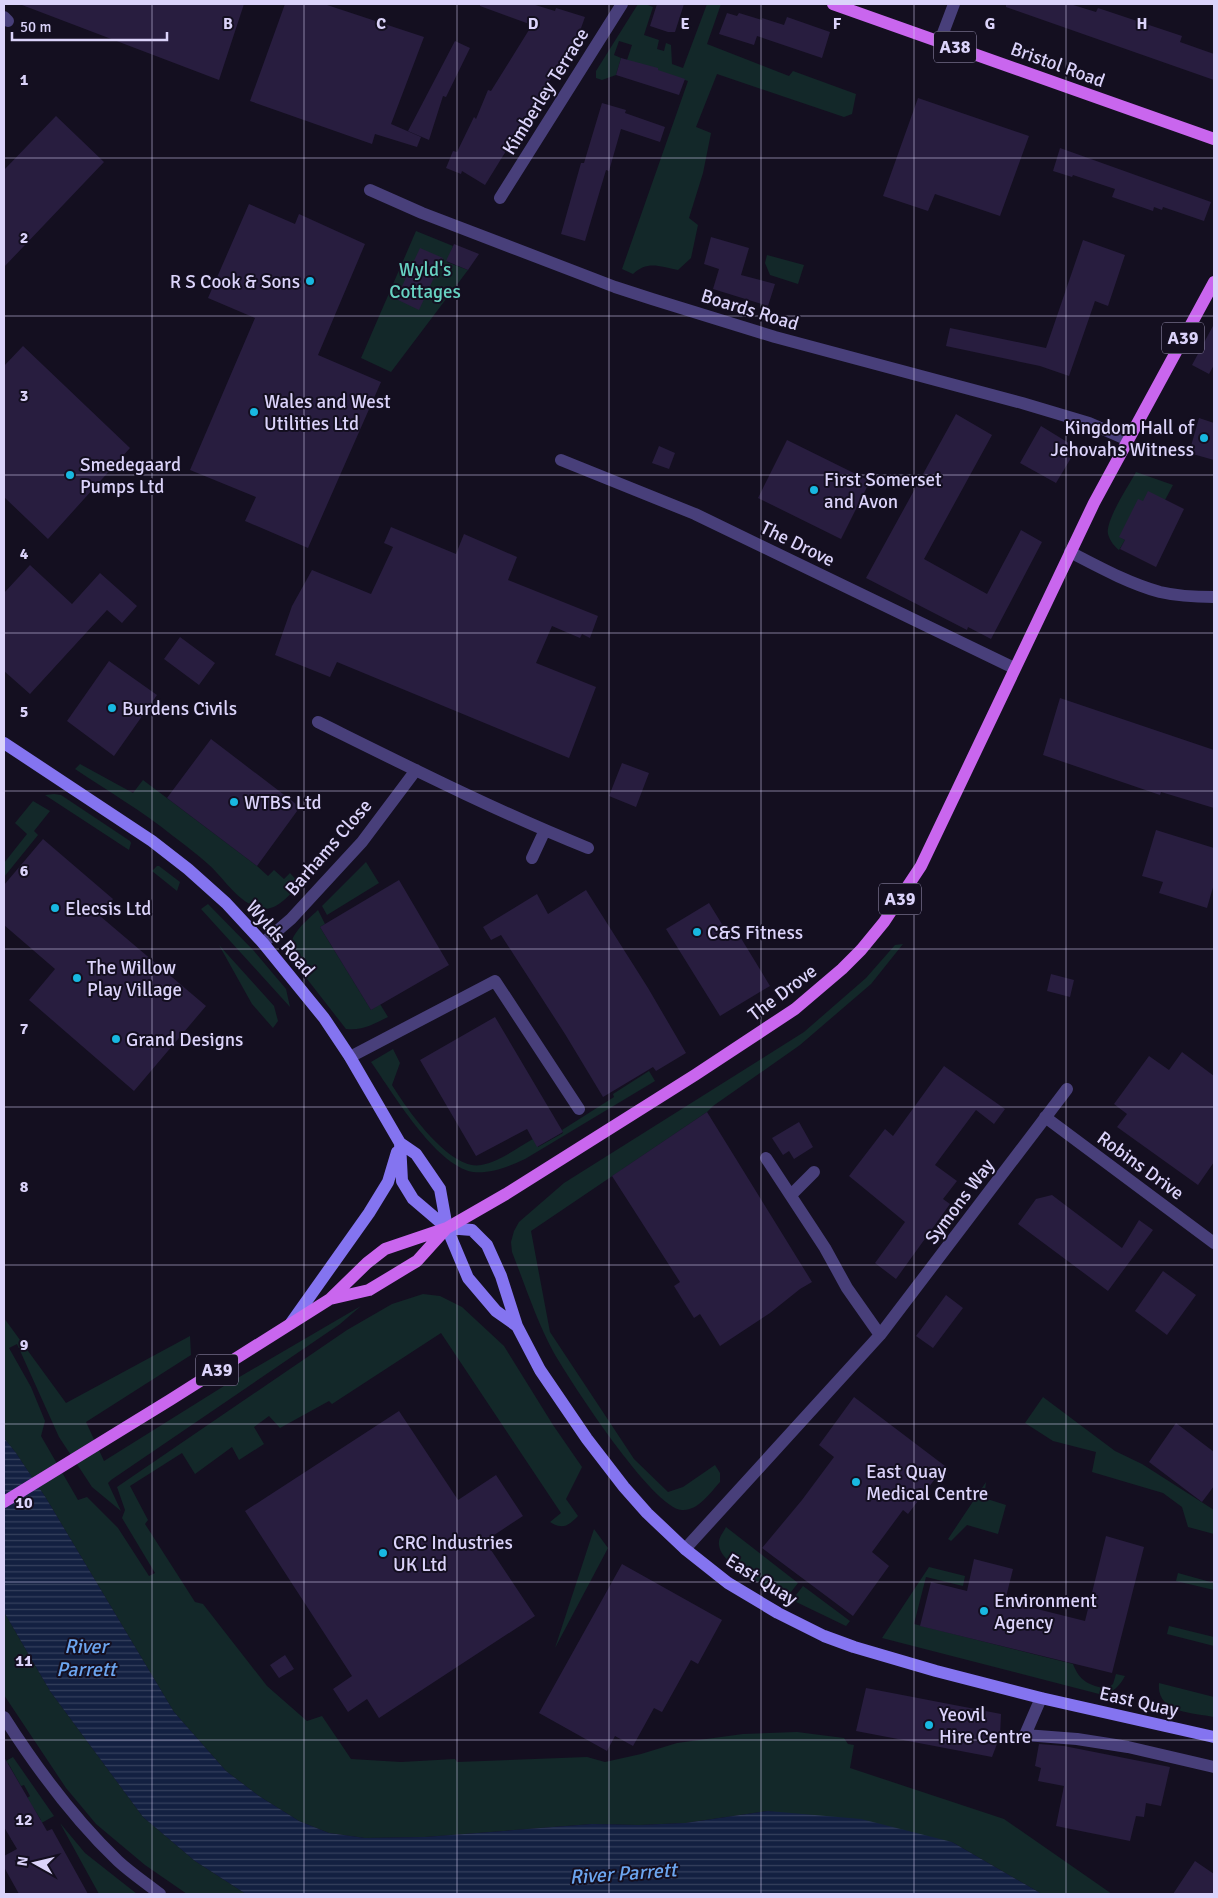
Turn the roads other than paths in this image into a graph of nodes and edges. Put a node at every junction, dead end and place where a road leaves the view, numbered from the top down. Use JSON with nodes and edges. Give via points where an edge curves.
{"nodes":[{"id":1,"x":622,"y":4,"type":"edge"},
{"id":2,"x":833,"y":4,"type":"edge"},
{"id":3,"x":954,"y":4,"type":"edge"},
{"id":4,"x":940,"y":42,"type":"junction"},
{"id":5,"x":1214,"y":139,"type":"edge"},
{"id":6,"x":370,"y":190,"type":"dead end"},
{"id":7,"x":500,"y":198,"type":"dead end"},
{"id":8,"x":1214,"y":282,"type":"edge"},
{"id":9,"x":1128,"y":440,"type":"junction"},
{"id":10,"x":562,"y":460,"type":"dead end"},
{"id":11,"x":1070,"y":552,"type":"junction"},
{"id":12,"x":1214,"y":597,"type":"edge"},
{"id":13,"x":1014,"y":668,"type":"junction"},
{"id":14,"x":318,"y":722,"type":"dead end"},
{"id":15,"x":4,"y":743,"type":"edge"},
{"id":16,"x":416,"y":770,"type":"junction"},
{"id":17,"x":545,"y":830,"type":"junction"},
{"id":18,"x":588,"y":848,"type":"dead end"},
{"id":19,"x":532,"y":858,"type":"dead end"},
{"id":20,"x":263,"y":943,"type":"junction"},
{"id":21,"x":350,"y":1057,"type":"junction"},
{"id":22,"x":1066,"y":1089,"type":"dead end"},
{"id":23,"x":579,"y":1109,"type":"dead end"},
{"id":24,"x":1045,"y":1118,"type":"junction"},
{"id":25,"x":400,"y":1143,"type":"junction"},
{"id":26,"x":766,"y":1158,"type":"dead end"},
{"id":27,"x":814,"y":1172,"type":"dead end"},
{"id":28,"x":791,"y":1195,"type":"junction"},
{"id":29,"x":447,"y":1228,"type":"junction"},
{"id":30,"x":1214,"y":1243,"type":"edge"},
{"id":31,"x":330,"y":1298,"type":"junction"},
{"id":32,"x":291,"y":1323,"type":"junction"},
{"id":33,"x":517,"y":1326,"type":"junction"},
{"id":34,"x":880,"y":1335,"type":"junction"},
{"id":35,"x":4,"y":1502,"type":"edge"},
{"id":36,"x":685,"y":1549,"type":"junction"},
{"id":37,"x":1041,"y":1698,"type":"junction"},
{"id":38,"x":4,"y":1717,"type":"edge"},
{"id":39,"x":1214,"y":1737,"type":"edge"},
{"id":40,"x":1214,"y":1767,"type":"edge"},
{"id":41,"x":160,"y":1894,"type":"edge"}],
"edges":[{"from":1,"to":7,"type":"street","name":"Kimberley Terrace"},
{"from":2,"to":4,"type":"main road","name":"Bristol Road","number":"A38"},
{"from":3,"to":4,"type":"street"},
{"from":4,"to":5,"type":"main road","name":"Bristol Road","number":"A38"},
{"from":6,"to":9,"type":"street","name":"Boards Road","via":[[615,287],[776,337],[1022,403],[1088,423]]},
{"from":8,"to":9,"type":"main road","name":"The Drove","number":"A39"},
{"from":9,"to":11,"type":"main road","name":"The Drove","number":"A39"},
{"from":10,"to":13,"type":"street","name":"The Drove","via":[[695,514]]},
{"from":11,"to":12,"type":"street","via":[[1121,578],[1160,592]]},
{"from":11,"to":13,"type":"main road","name":"The Drove","number":"A39"},
{"from":13,"to":29,"type":"main road","name":"The Drove","number":"A39","via":[[921,866],[884,922],[842,969],[760,1033]]},
{"from":14,"to":16,"type":"street"},
{"from":15,"to":20,"type":"street","name":"Wylds Road","via":[[152,841],[226,903]]},
{"from":16,"to":17,"type":"street"},
{"from":16,"to":20,"type":"street","name":"Barhams Close","via":[[362,842],[291,919]]},
{"from":17,"to":18,"type":"street"},
{"from":17,"to":19,"type":"street"},
{"from":20,"to":21,"type":"street","name":"Wylds Road","via":[[324,1018]]},
{"from":21,"to":23,"type":"street","via":[[495,981]]},
{"from":21,"to":25,"type":"street","name":"Wylds Road"},
{"from":22,"to":24,"type":"street","name":"Symons Way"},
{"from":24,"to":30,"type":"street","name":"Robins Drive"},
{"from":24,"to":34,"type":"street","name":"Symons Way"},
{"from":25,"to":29,"type":"street","name":"Wylds Road","via":[[416,1154],[440,1189]]},
{"from":25,"to":29,"type":"street","via":[[402,1181],[413,1198]]},
{"from":25,"to":32,"type":"street","via":[[388,1182],[379,1197]]},
{"from":26,"to":28,"type":"street"},
{"from":27,"to":28,"type":"street"},
{"from":28,"to":34,"type":"street","via":[[847,1288]]},
{"from":29,"to":31,"type":"main road","number":"A39","via":[[385,1248]]},
{"from":29,"to":31,"type":"main road","via":[[417,1261],[369,1290]]},
{"from":29,"to":33,"type":"street","name":"East Quay","via":[[468,1278],[496,1311]]},
{"from":29,"to":33,"type":"street","via":[[472,1230],[487,1245]]},
{"from":31,"to":32,"type":"main road","number":"A39"},
{"from":32,"to":35,"type":"main road","number":"A39"},
{"from":33,"to":36,"type":"street","name":"East Quay","via":[[540,1370],[597,1453],[647,1513]]},
{"from":34,"to":36,"type":"street","name":"Symons Way"},
{"from":36,"to":37,"type":"street","name":"East Quay","via":[[728,1582],[778,1613],[824,1636],[892,1660]]},
{"from":37,"to":39,"type":"street","name":"East Quay"},
{"from":37,"to":40,"type":"street","via":[[1026,1735],[1128,1747]]},
{"from":38,"to":41,"type":"street","via":[[47,1782],[82,1824],[119,1862]]}]}
